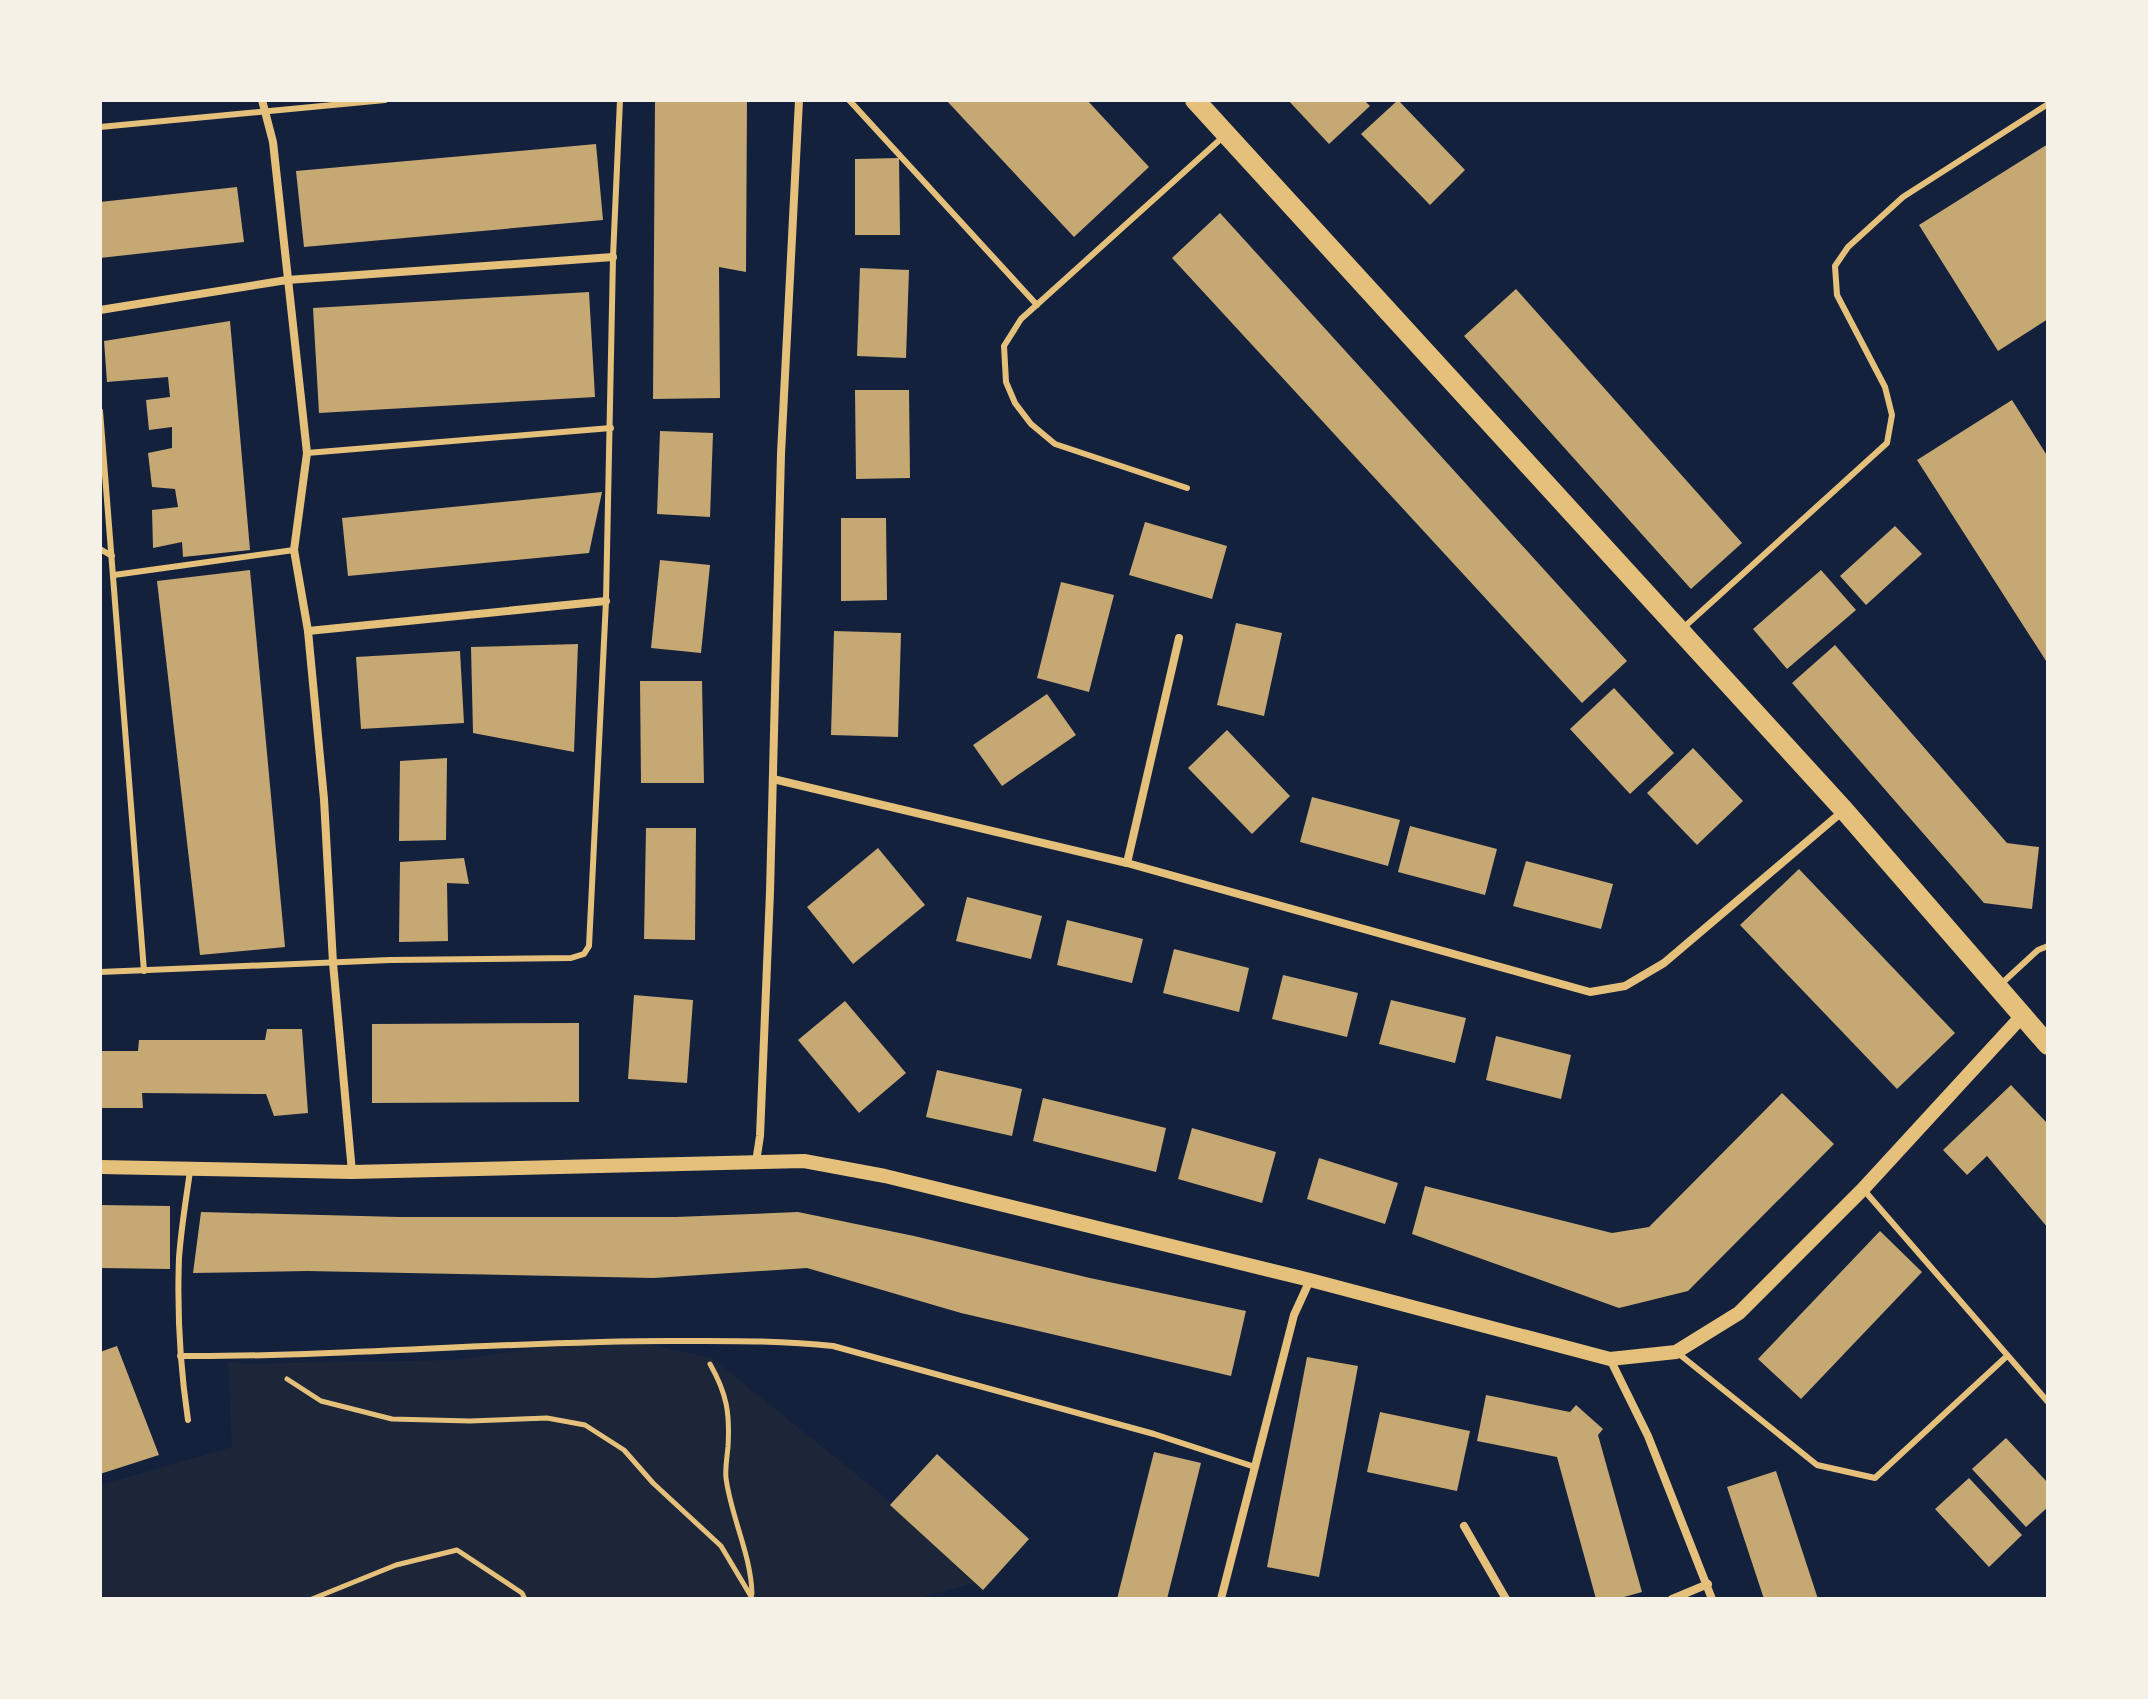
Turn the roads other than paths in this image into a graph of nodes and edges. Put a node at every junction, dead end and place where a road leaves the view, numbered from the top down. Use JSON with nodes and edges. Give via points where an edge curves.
{"nodes":[{"id":1,"x":262,"y":100,"type":"edge"},
{"id":2,"x":385,"y":100,"type":"edge"},
{"id":3,"x":620,"y":100,"type":"edge"},
{"id":4,"x":799,"y":100,"type":"edge"},
{"id":5,"x":849,"y":100,"type":"edge"},
{"id":6,"x":1195,"y":100,"type":"edge"},
{"id":7,"x":2048,"y":104,"type":"edge"},
{"id":8,"x":266,"y":111,"type":"junction"},
{"id":9,"x":100,"y":127,"type":"edge"},
{"id":10,"x":1227,"y":134,"type":"junction"},
{"id":11,"x":613,"y":257,"type":"junction"},
{"id":12,"x":287,"y":280,"type":"junction"},
{"id":13,"x":1037,"y":305,"type":"junction"},
{"id":14,"x":100,"y":310,"type":"edge"},
{"id":15,"x":100,"y":411,"type":"edge"},
{"id":16,"x":611,"y":428,"type":"junction"},
{"id":17,"x":307,"y":453,"type":"junction"},
{"id":18,"x":1187,"y":488,"type":"dead end"},
{"id":19,"x":100,"y":549,"type":"edge"},
{"id":20,"x":294,"y":550,"type":"junction"},
{"id":21,"x":112,"y":556,"type":"junction"},
{"id":22,"x":114,"y":575,"type":"junction"},
{"id":23,"x":606,"y":601,"type":"junction"},
{"id":24,"x":1681,"y":630,"type":"junction"},
{"id":25,"x":308,"y":631,"type":"junction"},
{"id":26,"x":1179,"y":638,"type":"dead end"},
{"id":27,"x":773,"y":779,"type":"junction"},
{"id":28,"x":1844,"y":810,"type":"junction"},
{"id":29,"x":1127,"y":863,"type":"junction"},
{"id":30,"x":2048,"y":946,"type":"edge"},
{"id":31,"x":333,"y":963,"type":"junction"},
{"id":32,"x":144,"y":971,"type":"junction"},
{"id":33,"x":100,"y":972,"type":"edge"},
{"id":34,"x":1997,"y":987,"type":"junction"},
{"id":35,"x":2022,"y":1016,"type":"junction"},
{"id":36,"x":2048,"y":1045,"type":"edge"},
{"id":37,"x":756,"y":1162,"type":"junction"},
{"id":38,"x":100,"y":1167,"type":"edge"},
{"id":39,"x":190,"y":1168,"type":"junction"},
{"id":40,"x":352,"y":1172,"type":"junction"},
{"id":41,"x":1863,"y":1189,"type":"junction"},
{"id":42,"x":1310,"y":1280,"type":"junction"},
{"id":43,"x":1676,"y":1352,"type":"junction"},
{"id":44,"x":180,"y":1356,"type":"junction"},
{"id":45,"x":2007,"y":1356,"type":"junction"},
{"id":46,"x":1610,"y":1359,"type":"junction"},
{"id":47,"x":2048,"y":1402,"type":"edge"},
{"id":48,"x":188,"y":1420,"type":"dead end"},
{"id":49,"x":1255,"y":1467,"type":"junction"},
{"id":50,"x":1464,"y":1526,"type":"dead end"},
{"id":51,"x":1708,"y":1584,"type":"junction"},
{"id":52,"x":1221,"y":1599,"type":"edge"},
{"id":53,"x":1506,"y":1599,"type":"edge"},
{"id":54,"x":1672,"y":1599,"type":"edge"},
{"id":55,"x":1712,"y":1599,"type":"edge"}],
"edges":[{"from":1,"to":8,"type":"street"},
{"from":2,"to":8,"type":"lane"},
{"from":3,"to":11,"type":"lane"},
{"from":4,"to":27,"type":"street","via":[[781,454]]},
{"from":5,"to":13,"type":"lane"},
{"from":6,"to":10,"type":"main road"},
{"from":7,"to":24,"type":"lane","via":[[1903,197],[1848,247],[1835,266],[1837,295],[1885,387],[1892,415],[1887,443]]},
{"from":8,"to":9,"type":"lane"},
{"from":8,"to":12,"type":"street"},
{"from":10,"to":13,"type":"lane"},
{"from":10,"to":24,"type":"main road"},
{"from":11,"to":12,"type":"street"},
{"from":11,"to":16,"type":"lane"},
{"from":12,"to":14,"type":"street"},
{"from":12,"to":17,"type":"street"},
{"from":13,"to":18,"type":"lane","via":[[1004,346],[1006,382],[1031,424],[1055,444]]},
{"from":15,"to":21,"type":"lane"},
{"from":16,"to":17,"type":"lane"},
{"from":16,"to":23,"type":"lane"},
{"from":17,"to":20,"type":"street"},
{"from":19,"to":21,"type":"lane"},
{"from":20,"to":22,"type":"lane"},
{"from":20,"to":25,"type":"street"},
{"from":21,"to":22,"type":"lane"},
{"from":22,"to":32,"type":"lane"},
{"from":23,"to":25,"type":"street"},
{"from":23,"to":31,"type":"lane","via":[[589,946],[584,954]]},
{"from":24,"to":28,"type":"main road"},
{"from":25,"to":31,"type":"street"},
{"from":26,"to":29,"type":"street"},
{"from":27,"to":29,"type":"street"},
{"from":27,"to":37,"type":"street"},
{"from":28,"to":29,"type":"street","via":[[1664,963],[1625,986],[1590,992]]},
{"from":28,"to":34,"type":"main road"},
{"from":30,"to":34,"type":"lane"},
{"from":31,"to":32,"type":"lane"},
{"from":31,"to":40,"type":"street"},
{"from":32,"to":33,"type":"lane"},
{"from":34,"to":35,"type":"main road"},
{"from":35,"to":36,"type":"main road"},
{"from":35,"to":41,"type":"street"},
{"from":37,"to":40,"type":"street"},
{"from":37,"to":42,"type":"street","via":[[804,1161],[885,1176]]},
{"from":38,"to":39,"type":"street"},
{"from":39,"to":40,"type":"street"},
{"from":39,"to":44,"type":"lane","via":[[179,1256]]},
{"from":41,"to":43,"type":"street","via":[[1739,1313]]},
{"from":41,"to":45,"type":"lane"},
{"from":42,"to":46,"type":"street"},
{"from":42,"to":49,"type":"street","via":[[1294,1315]]},
{"from":43,"to":45,"type":"lane","via":[[1817,1465],[1875,1478]]},
{"from":43,"to":46,"type":"street"},
{"from":44,"to":48,"type":"lane"},
{"from":44,"to":49,"type":"lane","via":[[560,1341],[794,1341],[833,1346]]},
{"from":45,"to":47,"type":"lane"},
{"from":46,"to":51,"type":"street","via":[[1648,1436]]},
{"from":49,"to":52,"type":"street"},
{"from":50,"to":53,"type":"street"},
{"from":51,"to":54,"type":"street"},
{"from":51,"to":55,"type":"street"}]}
